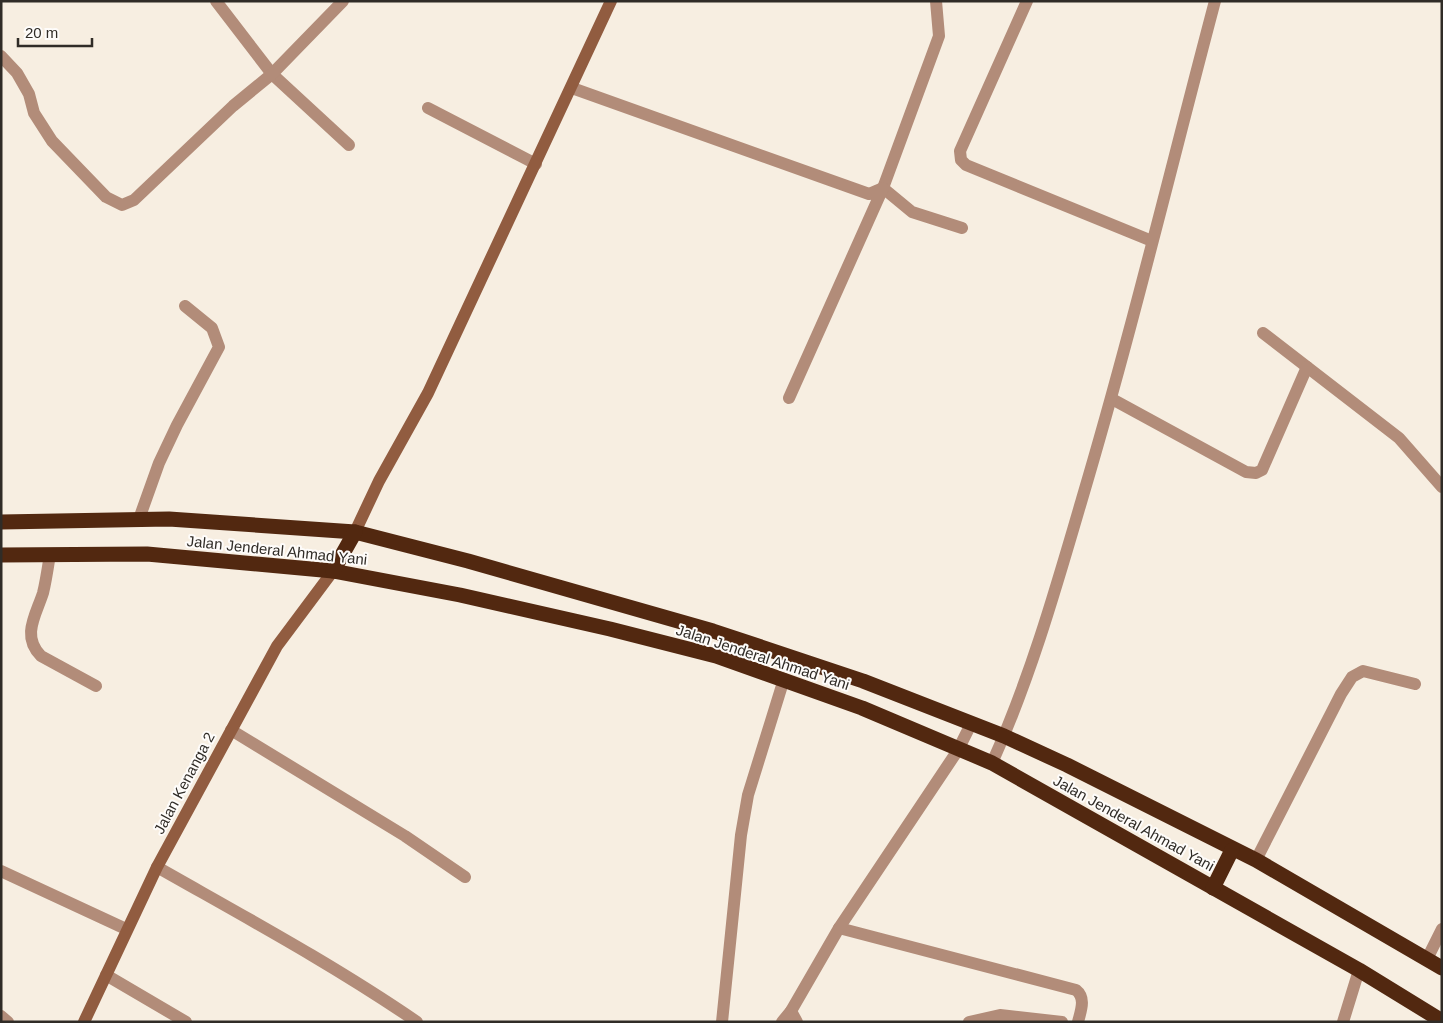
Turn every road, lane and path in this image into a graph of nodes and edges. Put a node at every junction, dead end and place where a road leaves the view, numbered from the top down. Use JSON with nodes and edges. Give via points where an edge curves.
{"nodes":[{"id":1,"x":216,"y":1,"type":"edge"},
{"id":2,"x":343,"y":1,"type":"edge"},
{"id":3,"x":611,"y":1,"type":"edge"},
{"id":4,"x":936,"y":1,"type":"edge"},
{"id":5,"x":1027,"y":1,"type":"edge"},
{"id":6,"x":1215,"y":1,"type":"edge"},
{"id":7,"x":1,"y":56,"type":"edge"},
{"id":8,"x":272,"y":74,"type":"junction"},
{"id":9,"x":572,"y":88,"type":"junction"},
{"id":10,"x":428,"y":108,"type":"dead end"},
{"id":11,"x":349,"y":145,"type":"dead end"},
{"id":12,"x":536,"y":164,"type":"junction"},
{"id":13,"x":883,"y":188,"type":"junction"},
{"id":14,"x":962,"y":228,"type":"dead end"},
{"id":15,"x":1152,"y":241,"type":"junction"},
{"id":16,"x":185,"y":306,"type":"dead end"},
{"id":17,"x":1263,"y":333,"type":"dead end"},
{"id":18,"x":1308,"y":367,"type":"junction"},
{"id":19,"x":789,"y":398,"type":"dead end"},
{"id":20,"x":1112,"y":399,"type":"junction"},
{"id":21,"x":1442,"y":487,"type":"edge"},
{"id":22,"x":140,"y":519,"type":"junction"},
{"id":23,"x":1,"y":522,"type":"edge"},
{"id":24,"x":356,"y":532,"type":"junction"},
{"id":25,"x":50,"y":554,"type":"junction"},
{"id":26,"x":1,"y":555,"type":"edge"},
{"id":27,"x":333,"y":571,"type":"junction"},
{"id":28,"x":784,"y":679,"type":"junction"},
{"id":29,"x":1415,"y":684,"type":"dead end"},
{"id":30,"x":96,"y":686,"type":"dead end"},
{"id":31,"x":971,"y":724,"type":"junction"},
{"id":32,"x":231,"y":730,"type":"junction"},
{"id":33,"x":1004,"y":736,"type":"junction"},
{"id":34,"x":958,"y":750,"type":"junction"},
{"id":35,"x":992,"y":764,"type":"junction"},
{"id":36,"x":1232,"y":850,"type":"junction"},
{"id":37,"x":1256,"y":860,"type":"junction"},
{"id":38,"x":157,"y":867,"type":"junction"},
{"id":39,"x":1,"y":871,"type":"edge"},
{"id":40,"x":465,"y":877,"type":"dead end"},
{"id":41,"x":1214,"y":888,"type":"junction"},
{"id":42,"x":839,"y":928,"type":"junction"},
{"id":43,"x":126,"y":929,"type":"junction"},
{"id":44,"x":1442,"y":929,"type":"edge"},
{"id":45,"x":1427,"y":959,"type":"junction"},
{"id":46,"x":1442,"y":968,"type":"edge"},
{"id":47,"x":1359,"y":970,"type":"junction"},
{"id":48,"x":106,"y":975,"type":"junction"},
{"id":49,"x":1,"y":1016,"type":"edge"},
{"id":50,"x":794,"y":1016,"type":"edge"},
{"id":51,"x":1442,"y":1021,"type":"edge"},
{"id":52,"x":8,"y":1022,"type":"edge"},
{"id":53,"x":84,"y":1022,"type":"edge"},
{"id":54,"x":186,"y":1022,"type":"edge"},
{"id":55,"x":417,"y":1022,"type":"edge"},
{"id":56,"x":722,"y":1022,"type":"edge"},
{"id":57,"x":782,"y":1022,"type":"edge"},
{"id":58,"x":969,"y":1022,"type":"edge"},
{"id":59,"x":1062,"y":1022,"type":"edge"},
{"id":60,"x":1078,"y":1022,"type":"edge"},
{"id":61,"x":1343,"y":1022,"type":"edge"}],
"edges":[{"from":1,"to":8,"type":"street"},
{"from":2,"to":8,"type":"street"},
{"from":3,"to":9,"type":"street"},
{"from":4,"to":13,"type":"street","via":[[939,36]]},
{"from":5,"to":15,"type":"street","via":[[960,151],[961,160],[966,165]]},
{"from":6,"to":15,"type":"street"},
{"from":7,"to":8,"type":"street","via":[[17,73],[29,94],[34,113],[52,141],[106,197],[122,205],[134,200],[233,106]]},
{"from":8,"to":11,"type":"street"},
{"from":9,"to":12,"type":"street"},
{"from":9,"to":13,"type":"street","via":[[868,194]]},
{"from":10,"to":12,"type":"street"},
{"from":12,"to":24,"type":"street","via":[[428,393],[379,481]]},
{"from":13,"to":14,"type":"street","via":[[912,212]]},
{"from":13,"to":19,"type":"street"},
{"from":15,"to":20,"type":"street"},
{"from":16,"to":22,"type":"street","via":[[212,328],[219,347],[159,464]]},
{"from":17,"to":18,"type":"street"},
{"from":18,"to":20,"type":"street","via":[[1262,470],[1256,473],[1246,472]]},
{"from":18,"to":21,"type":"street","via":[[1400,438]]},
{"from":20,"to":33,"type":"street","via":[[1058,581]]},
{"from":22,"to":23,"type":"highway","name":"Jalan Jenderal Ahmad Yani"},
{"from":22,"to":24,"type":"highway","name":"Jalan Jenderal Ahmad Yani"},
{"from":24,"to":27,"type":"highway"},
{"from":24,"to":31,"type":"highway","name":"Jalan Jenderal Ahmad Yani","via":[[712,631],[863,681]]},
{"from":25,"to":26,"type":"highway","name":"Jalan Jenderal Ahmad Yani"},
{"from":25,"to":27,"type":"highway","name":"Jalan Jenderal Ahmad Yani","via":[[147,554]]},
{"from":25,"to":30,"type":"street","via":[[30,636],[40,656]]},
{"from":27,"to":28,"type":"highway","name":"Jalan Jenderal Ahmad Yani","via":[[460,595],[610,629],[716,656]]},
{"from":27,"to":32,"type":"street","name":"Jalan Kenanga 2","via":[[277,646]]},
{"from":28,"to":34,"type":"highway","name":"Jalan Jenderal Ahmad Yani","via":[[862,708]]},
{"from":28,"to":56,"type":"street","via":[[748,795],[740,835]]},
{"from":29,"to":37,"type":"street","via":[[1363,670],[1352,677]]},
{"from":31,"to":33,"type":"highway","name":"Jalan Jenderal Ahmad Yani"},
{"from":31,"to":34,"type":"street"},
{"from":32,"to":38,"type":"street","name":"Jalan Kenanga 2"},
{"from":32,"to":40,"type":"street","via":[[405,836]]},
{"from":33,"to":35,"type":"street"},
{"from":33,"to":36,"type":"highway","name":"Jalan Jenderal Ahmad Yani","via":[[1066,764]]},
{"from":34,"to":35,"type":"highway","name":"Jalan Jenderal Ahmad Yani"},
{"from":34,"to":42,"type":"street"},
{"from":35,"to":41,"type":"highway","name":"Jalan Jenderal Ahmad Yani"},
{"from":36,"to":37,"type":"highway","name":"Jalan Jenderal Ahmad Yani"},
{"from":36,"to":41,"type":"highway"},
{"from":37,"to":45,"type":"highway","name":"Jalan Jenderal Ahmad Yani"},
{"from":38,"to":43,"type":"street","name":"Jalan Kenanga 2"},
{"from":38,"to":55,"type":"street","via":[[290,942]]},
{"from":39,"to":43,"type":"street"},
{"from":41,"to":47,"type":"highway","name":"Jalan Jenderal Ahmad Yani"},
{"from":42,"to":50,"type":"street"},
{"from":42,"to":60,"type":"street","via":[[1076,990],[1083,1000]]},
{"from":43,"to":48,"type":"street","name":"Jalan Kenanga 2"},
{"from":44,"to":45,"type":"street"},
{"from":45,"to":46,"type":"highway","name":"Jalan Jenderal Ahmad Yani"},
{"from":47,"to":51,"type":"highway","name":"Jalan Jenderal Ahmad Yani"},
{"from":47,"to":61,"type":"street"},
{"from":48,"to":53,"type":"street","name":"Jalan Kenanga 2"},
{"from":48,"to":54,"type":"street"},
{"from":49,"to":52,"type":"street"},
{"from":50,"to":57,"type":"street"},
{"from":58,"to":59,"type":"street","via":[[1000,1015]]}]}
